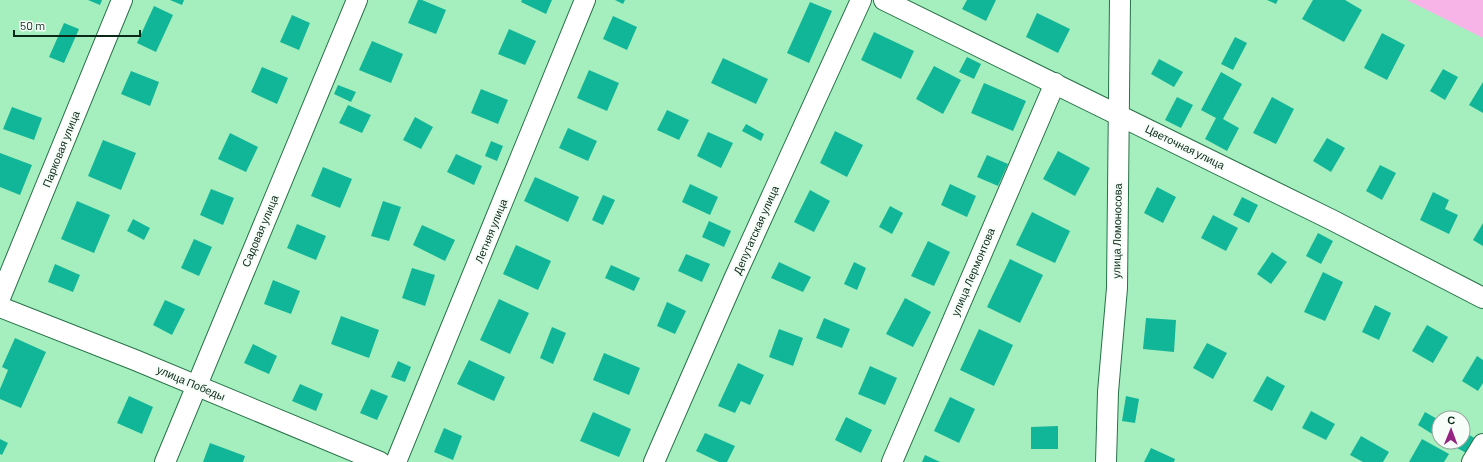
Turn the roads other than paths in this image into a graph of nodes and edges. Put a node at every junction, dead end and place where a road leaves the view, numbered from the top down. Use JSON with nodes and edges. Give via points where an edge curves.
{"nodes":[{"id":1,"x":122,"y":0,"type":"edge"},
{"id":2,"x":357,"y":0,"type":"edge"},
{"id":3,"x":585,"y":0,"type":"edge"},
{"id":4,"x":861,"y":0,"type":"edge"},
{"id":5,"x":884,"y":0,"type":"edge"},
{"id":6,"x":1120,"y":0,"type":"edge"},
{"id":7,"x":1055,"y":83,"type":"junction"},
{"id":8,"x":1119,"y":114,"type":"junction"},
{"id":9,"x":0,"y":298,"type":"edge"},
{"id":10,"x":1483,"y":298,"type":"edge"},
{"id":11,"x":0,"y":307,"type":"edge"},
{"id":12,"x":196,"y":385,"type":"junction"},
{"id":13,"x":1483,"y":444,"type":"edge"},
{"id":14,"x":165,"y":462,"type":"edge"},
{"id":15,"x":380,"y":462,"type":"edge"},
{"id":16,"x":396,"y":462,"type":"edge"},
{"id":17,"x":654,"y":462,"type":"edge"},
{"id":18,"x":892,"y":462,"type":"edge"},
{"id":19,"x":1106,"y":462,"type":"edge"},
{"id":20,"x":1472,"y":462,"type":"edge"}],
"edges":[{"from":1,"to":9,"type":"street","name":"Парковая улица"},
{"from":2,"to":12,"type":"street","name":"Садовая улица"},
{"from":3,"to":16,"type":"street","name":"Летняя улица"},
{"from":4,"to":17,"type":"street","name":"Депутатская улица"},
{"from":5,"to":7,"type":"street","name":"Цветочная улица"},
{"from":6,"to":8,"type":"street","name":"улица Ломоносова"},
{"from":7,"to":8,"type":"street","name":"Цветочная улица"},
{"from":7,"to":18,"type":"street","name":"улица Лермонтова"},
{"from":8,"to":10,"type":"street","name":"Цветочная улица"},
{"from":8,"to":19,"type":"street","name":"улица Ломоносова","via":[[1117,288],[1108,392]]},
{"from":11,"to":12,"type":"street","name":"улица Победы"},
{"from":12,"to":14,"type":"street","name":"Садовая улица"},
{"from":12,"to":15,"type":"street","name":"улица Победы"},
{"from":13,"to":20,"type":"street"}]}
